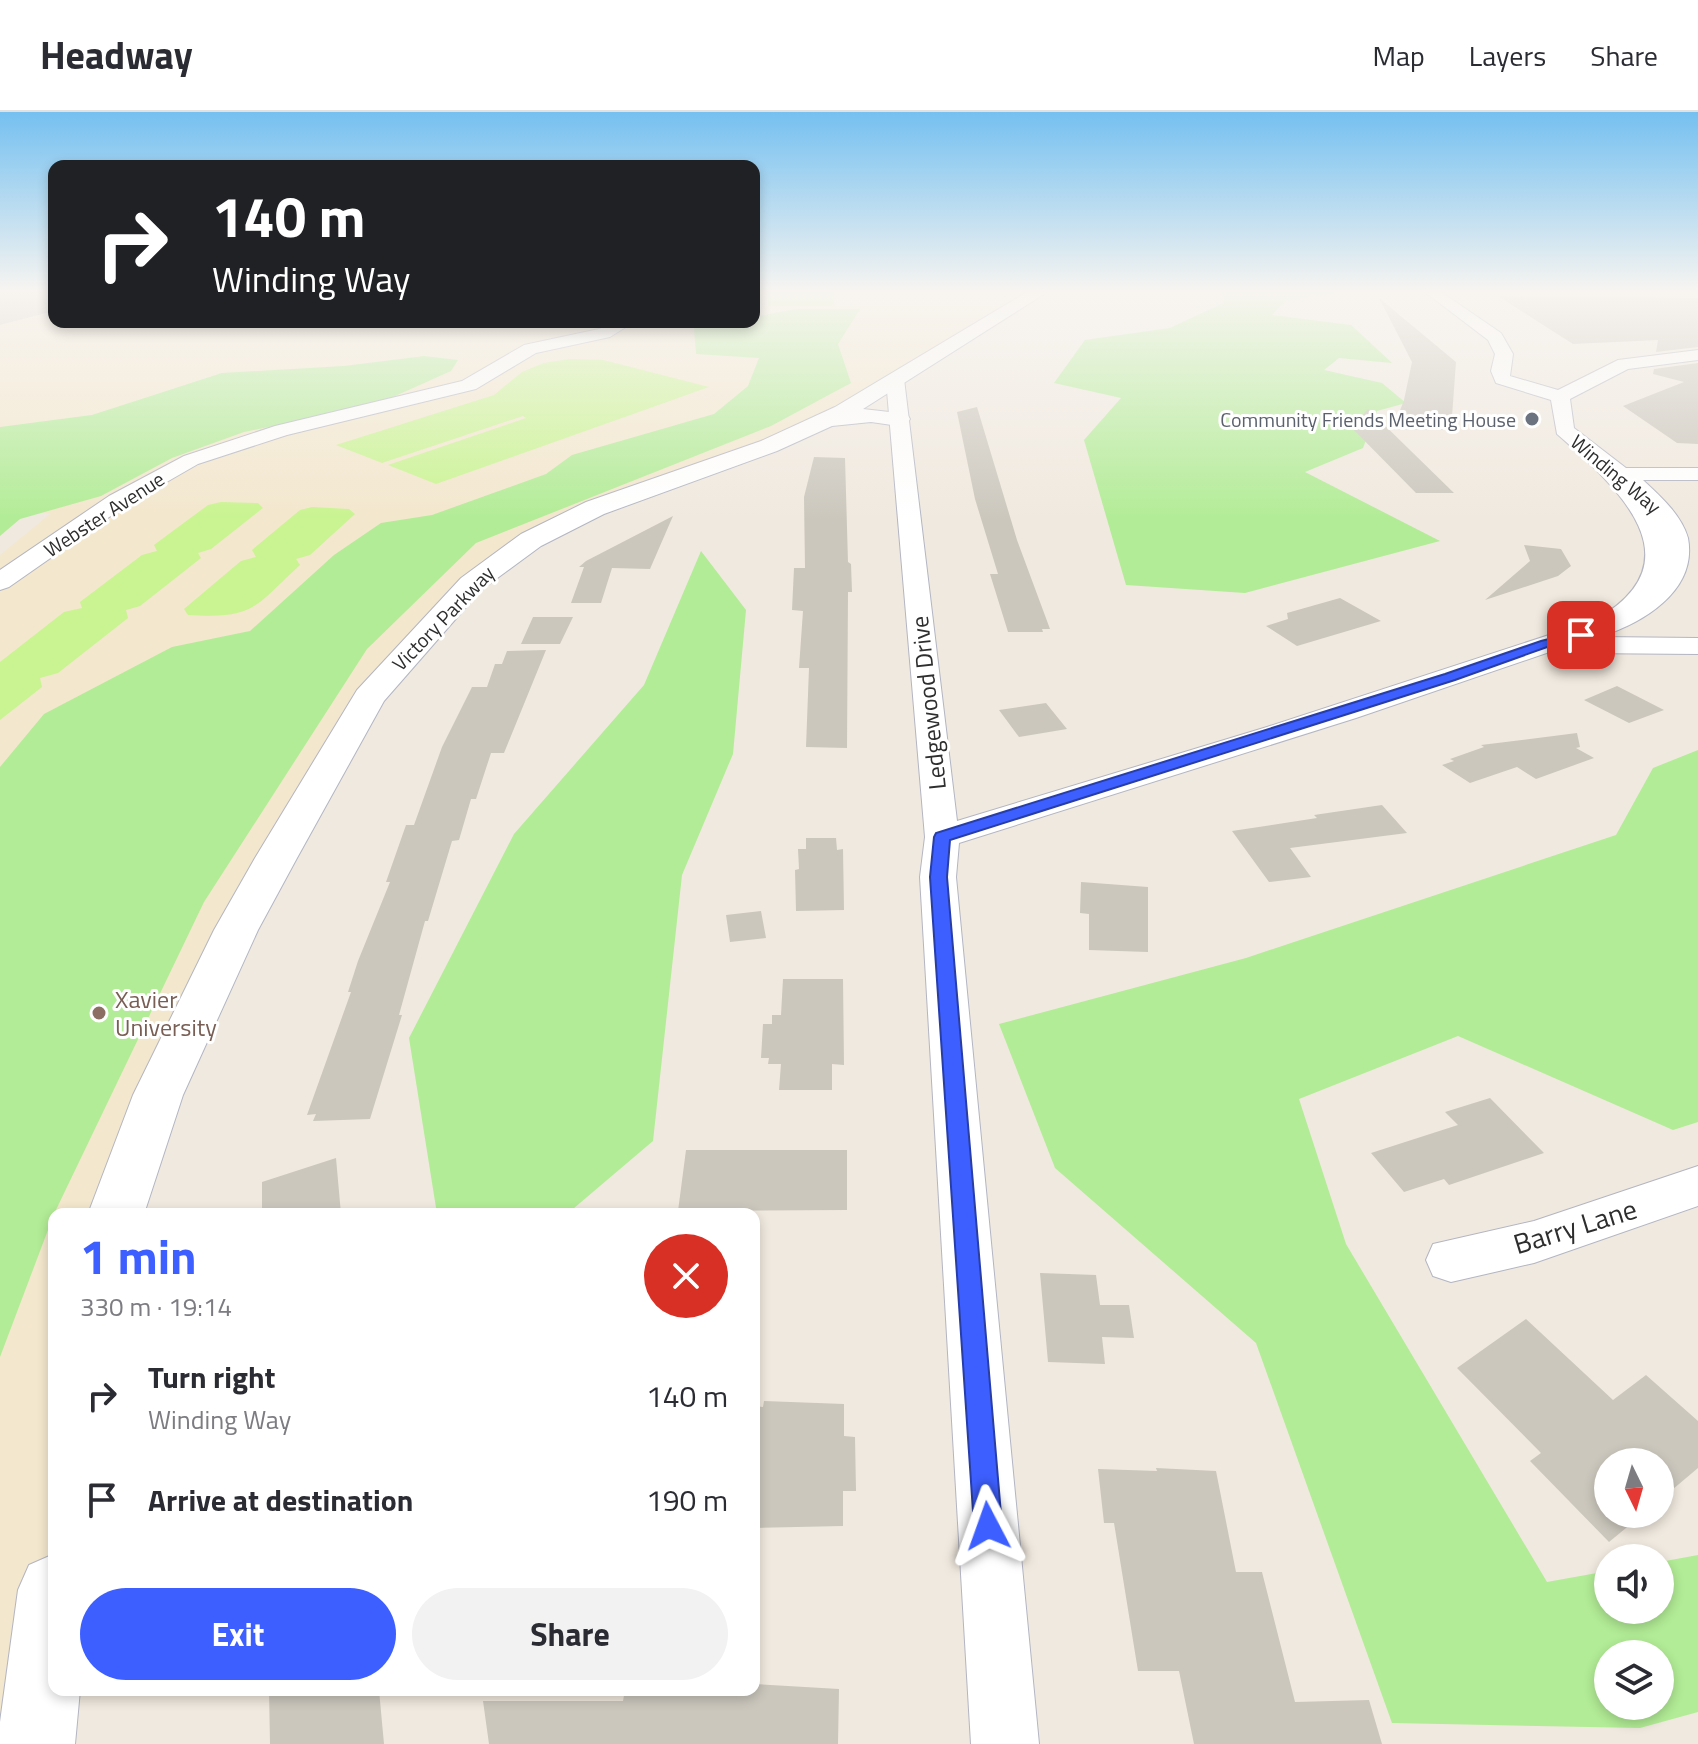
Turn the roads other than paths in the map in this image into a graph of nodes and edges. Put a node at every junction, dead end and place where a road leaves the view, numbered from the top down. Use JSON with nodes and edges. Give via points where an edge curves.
{"nodes":[{"id":1,"x":498,"y":368,"type":"edge"},
{"id":2,"x":931,"y":368,"type":"edge"},
{"id":3,"x":1501,"y":368,"type":"edge"},
{"id":4,"x":1616,"y":368,"type":"edge"},
{"id":5,"x":1560,"y":397,"type":"junction"},
{"id":6,"x":897,"y":399,"type":"junction"},
{"id":7,"x":830,"y":419,"type":"junction"},
{"id":8,"x":1621,"y":474,"type":"junction"},
{"id":9,"x":1698,"y":474,"type":"edge"},
{"id":10,"x":0,"y":582,"type":"edge"},
{"id":11,"x":1545,"y":643,"type":"junction"},
{"id":12,"x":1698,"y":646,"type":"edge"},
{"id":13,"x":942,"y":837,"type":"junction"},
{"id":14,"x":1698,"y":1186,"type":"edge"},
{"id":15,"x":118,"y":1208,"type":"edge"},
{"id":16,"x":1451,"y":1260,"type":"dead end"},
{"id":17,"x":48,"y":1641,"type":"edge"},
{"id":18,"x":36,"y":1744,"type":"edge"},
{"id":19,"x":1005,"y":1744,"type":"edge"}],
"edges":[{"from":1,"to":10,"type":"street","name":"Webster Avenue","via":[[440,394],[254,439],[192,460],[157,476]]},
{"from":2,"to":6,"type":"street","name":"Victory Parkway"},
{"from":3,"to":5,"type":"street","via":[[1502,379]]},
{"from":4,"to":5,"type":"street"},
{"from":5,"to":8,"type":"street","name":"Winding Way","via":[[1564,430]]},
{"from":6,"to":7,"type":"street","name":"Victory Parkway"},
{"from":6,"to":7,"type":"street","via":[[871,415]]},
{"from":6,"to":13,"type":"street","name":"Ledgewood Drive"},
{"from":7,"to":15,"type":"street","name":"Victory Parkway","via":[[558,524],[499,560],[456,599],[369,697],[236,930],[158,1095]]},
{"from":8,"to":9,"type":"street"},
{"from":8,"to":11,"type":"street","name":"Winding Way","via":[[1665,516],[1679,552],[1677,568],[1656,598],[1637,612]]},
{"from":11,"to":12,"type":"street"},
{"from":11,"to":13,"type":"street","name":"Winding Way"},
{"from":13,"to":19,"type":"street","name":"Ledgewood Drive","via":[[938,877]]},
{"from":14,"to":16,"type":"street","name":"Barry Lane","via":[[1534,1242]]},
{"from":17,"to":18,"type":"street"}]}
